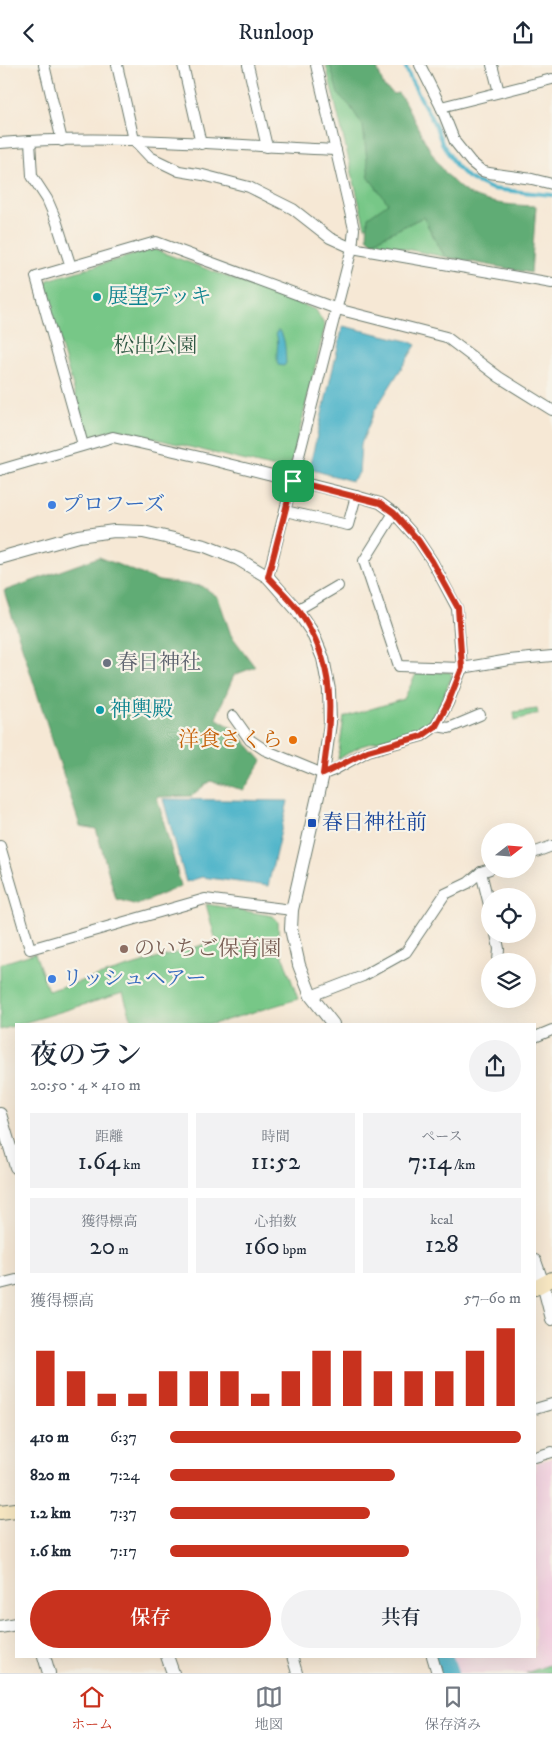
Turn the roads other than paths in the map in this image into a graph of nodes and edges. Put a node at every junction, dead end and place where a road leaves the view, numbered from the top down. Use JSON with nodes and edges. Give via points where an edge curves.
{"nodes":[{"id":1,"x":44,"y":65,"type":"edge"},
{"id":2,"x":117,"y":65,"type":"edge"},
{"id":3,"x":183,"y":65,"type":"edge"},
{"id":4,"x":248,"y":65,"type":"edge"},
{"id":5,"x":316,"y":65,"type":"edge"},
{"id":6,"x":420,"y":65,"type":"edge"},
{"id":7,"x":492,"y":65,"type":"edge"},
{"id":8,"x":552,"y":79,"type":"edge"},
{"id":9,"x":500,"y":92,"type":"junction"},
{"id":10,"x":441,"y":107,"type":"junction"},
{"id":11,"x":30,"y":141,"type":"junction"},
{"id":12,"x":62,"y":141,"type":"junction"},
{"id":13,"x":134,"y":141,"type":"junction"},
{"id":14,"x":0,"y":143,"type":"edge"},
{"id":15,"x":201,"y":144,"type":"junction"},
{"id":16,"x":267,"y":147,"type":"junction"},
{"id":17,"x":336,"y":150,"type":"junction"},
{"id":18,"x":552,"y":184,"type":"edge"},
{"id":19,"x":352,"y":248,"type":"junction"},
{"id":20,"x":70,"y":267,"type":"junction"},
{"id":21,"x":552,"y":283,"type":"edge"},
{"id":22,"x":336,"y":309,"type":"junction"},
{"id":23,"x":552,"y":410,"type":"edge"},
{"id":24,"x":83,"y":445,"type":"junction"},
{"id":25,"x":0,"y":470,"type":"edge"},
{"id":26,"x":293,"y":481,"type":"junction"},
{"id":27,"x":356,"y":496,"type":"junction"},
{"id":28,"x":285,"y":511,"type":"junction"},
{"id":29,"x":394,"y":513,"type":"junction"},
{"id":30,"x":0,"y":558,"type":"edge"},
{"id":31,"x":268,"y":577,"type":"junction"},
{"id":32,"x":338,"y":586,"type":"dead end"},
{"id":33,"x":298,"y":609,"type":"junction"},
{"id":34,"x":552,"y":656,"type":"edge"},
{"id":35,"x":462,"y":668,"type":"junction"},
{"id":36,"x":480,"y":715,"type":"dead end"},
{"id":37,"x":233,"y":716,"type":"dead end"},
{"id":38,"x":436,"y":726,"type":"junction"},
{"id":39,"x":323,"y":774,"type":"junction"},
{"id":40,"x":0,"y":846,"type":"edge"},
{"id":41,"x":552,"y":846,"type":"edge"},
{"id":42,"x":536,"y":852,"type":"edge"},
{"id":43,"x":481,"y":874,"type":"edge"},
{"id":44,"x":292,"y":910,"type":"junction"},
{"id":45,"x":310,"y":996,"type":"junction"},
{"id":46,"x":332,"y":1023,"type":"edge"},
{"id":47,"x":552,"y":1030,"type":"edge"},
{"id":48,"x":536,"y":1037,"type":"edge"},
{"id":49,"x":0,"y":1114,"type":"edge"},
{"id":50,"x":15,"y":1164,"type":"edge"},
{"id":51,"x":536,"y":1264,"type":"edge"},
{"id":52,"x":15,"y":1280,"type":"edge"},
{"id":53,"x":0,"y":1284,"type":"edge"},
{"id":54,"x":543,"y":1284,"type":"edge"},
{"id":55,"x":552,"y":1319,"type":"edge"},
{"id":56,"x":552,"y":1404,"type":"edge"},
{"id":57,"x":536,"y":1409,"type":"edge"},
{"id":58,"x":552,"y":1452,"type":"edge"},
{"id":59,"x":536,"y":1457,"type":"edge"},
{"id":60,"x":15,"y":1510,"type":"edge"},
{"id":61,"x":0,"y":1512,"type":"edge"},
{"id":62,"x":15,"y":1624,"type":"edge"},
{"id":63,"x":0,"y":1627,"type":"edge"},
{"id":64,"x":45,"y":1658,"type":"edge"},
{"id":65,"x":168,"y":1658,"type":"edge"},
{"id":66,"x":293,"y":1658,"type":"edge"},
{"id":67,"x":433,"y":1658,"type":"edge"},
{"id":68,"x":49,"y":1673,"type":"edge"},
{"id":69,"x":173,"y":1673,"type":"edge"},
{"id":70,"x":297,"y":1673,"type":"edge"},
{"id":71,"x":437,"y":1673,"type":"edge"}],
"edges":[{"from":1,"to":12,"type":"street"},
{"from":2,"to":13,"type":"street"},
{"from":3,"to":15,"type":"street"},
{"from":4,"to":16,"type":"street"},
{"from":5,"to":17,"type":"street"},
{"from":6,"to":10,"type":"street"},
{"from":7,"to":9,"type":"street"},
{"from":8,"to":9,"type":"street"},
{"from":9,"to":10,"type":"street"},
{"from":10,"to":18,"type":"street","via":[[455,142],[478,168],[489,173]]},
{"from":11,"to":12,"type":"street"},
{"from":11,"to":14,"type":"street"},
{"from":11,"to":20,"type":"street","via":[[32,176],[47,199]]},
{"from":12,"to":13,"type":"street"},
{"from":13,"to":15,"type":"street"},
{"from":13,"to":19,"type":"street","via":[[150,157],[179,171],[249,187],[293,209],[330,238]]},
{"from":15,"to":16,"type":"street"},
{"from":16,"to":17,"type":"street"},
{"from":17,"to":19,"type":"street","via":[[354,229]]},
{"from":19,"to":21,"type":"street"},
{"from":19,"to":22,"type":"street"},
{"from":20,"to":22,"type":"street","via":[[156,241]]},
{"from":20,"to":24,"type":"street","via":[[36,277]]},
{"from":22,"to":23,"type":"street","via":[[446,337],[499,377]]},
{"from":22,"to":26,"type":"street"},
{"from":24,"to":25,"type":"street"},
{"from":24,"to":26,"type":"street","via":[[113,437]]},
{"from":26,"to":27,"type":"street"},
{"from":26,"to":28,"type":"street"},
{"from":27,"to":28,"type":"street","via":[[348,525]]},
{"from":27,"to":29,"type":"street","via":[[380,503]]},
{"from":28,"to":31,"type":"street"},
{"from":29,"to":35,"type":"street","via":[[418,540],[458,608]]},
{"from":29,"to":35,"type":"street","via":[[364,561],[399,666]]},
{"from":30,"to":31,"type":"street","via":[[78,536],[114,531],[143,532],[205,546],[238,559]]},
{"from":31,"to":33,"type":"street"},
{"from":32,"to":33,"type":"street"},
{"from":33,"to":39,"type":"street","via":[[323,658],[330,690],[330,723]]},
{"from":34,"to":35,"type":"street"},
{"from":35,"to":38,"type":"street"},
{"from":36,"to":38,"type":"street","via":[[449,728]]},
{"from":37,"to":39,"type":"street","via":[[250,740],[265,750]]},
{"from":38,"to":39,"type":"street","via":[[422,736],[368,751]]},
{"from":39,"to":44,"type":"street"},
{"from":40,"to":44,"type":"street","via":[[30,949],[205,899]]},
{"from":41,"to":42,"type":"street"},
{"from":43,"to":45,"type":"street","via":[[445,894],[406,952],[363,976]]},
{"from":44,"to":45,"type":"street","via":[[290,929]]},
{"from":45,"to":46,"type":"street"},
{"from":47,"to":48,"type":"street"},
{"from":49,"to":50,"type":"street"},
{"from":51,"to":54,"type":"street"},
{"from":52,"to":53,"type":"street"},
{"from":54,"to":55,"type":"street"},
{"from":56,"to":57,"type":"street"},
{"from":58,"to":59,"type":"street"},
{"from":60,"to":61,"type":"main road"},
{"from":62,"to":63,"type":"street"},
{"from":64,"to":68,"type":"street"},
{"from":65,"to":69,"type":"street"},
{"from":66,"to":70,"type":"street"},
{"from":67,"to":71,"type":"street"}]}
